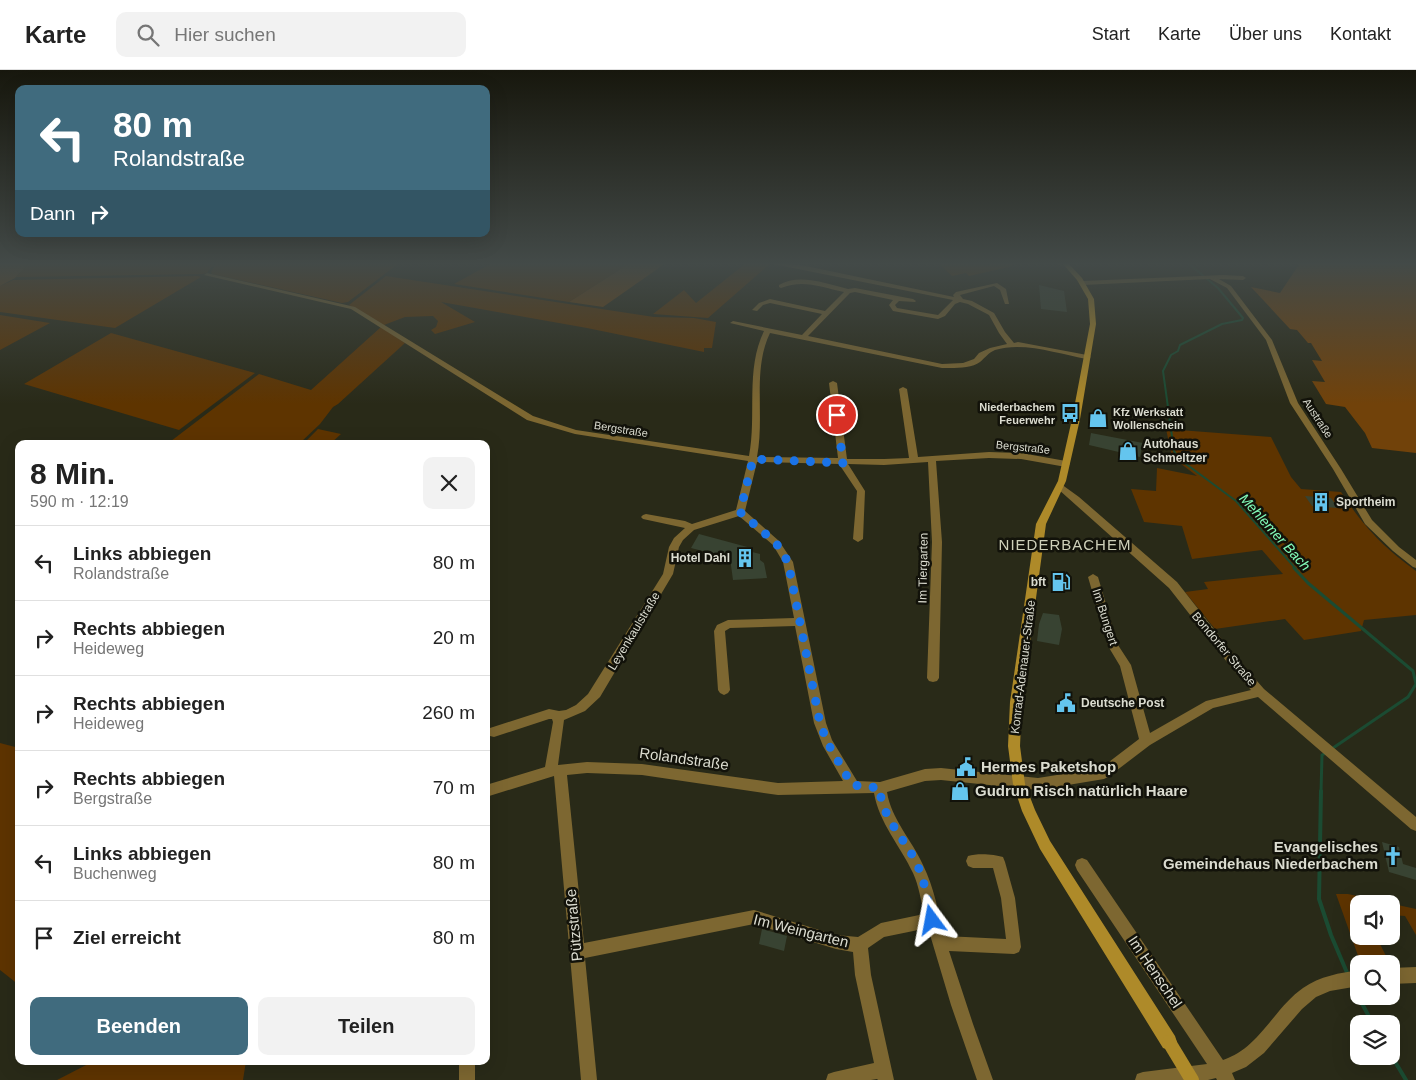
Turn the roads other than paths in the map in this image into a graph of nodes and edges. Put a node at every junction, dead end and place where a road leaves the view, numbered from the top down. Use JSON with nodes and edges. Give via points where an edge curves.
{"nodes":[{"id":1,"x":356,"y":310,"type":"edge"},
{"id":2,"x":813,"y":310,"type":"edge"},
{"id":3,"x":829,"y":310,"type":"edge"},
{"id":4,"x":896,"y":310,"type":"edge"},
{"id":5,"x":947,"y":310,"type":"edge"},
{"id":6,"x":986,"y":310,"type":"edge"},
{"id":7,"x":1093,"y":310,"type":"edge"},
{"id":8,"x":1246,"y":310,"type":"edge"},
{"id":9,"x":826,"y":313,"type":"junction"},
{"id":10,"x":733,"y":324,"type":"dead end"},
{"id":11,"x":768,"y":330,"type":"junction"},
{"id":12,"x":803,"y":338,"type":"junction"},
{"id":13,"x":1011,"y":344,"type":"junction"},
{"id":14,"x":1086,"y":357,"type":"junction"},
{"id":15,"x":833,"y":383,"type":"dead end"},
{"id":16,"x":903,"y":389,"type":"dead end"},
{"id":17,"x":932,"y":458,"type":"junction"},
{"id":18,"x":753,"y":459,"type":"junction"},
{"id":19,"x":914,"y":460,"type":"junction"},
{"id":20,"x":843,"y":463,"type":"junction"},
{"id":21,"x":1066,"y":464,"type":"junction"},
{"id":22,"x":1060,"y":487,"type":"junction"},
{"id":23,"x":740,"y":512,"type":"junction"},
{"id":24,"x":646,"y":517,"type":"dead end"},
{"id":25,"x":691,"y":528,"type":"junction"},
{"id":26,"x":858,"y":539,"type":"dead end"},
{"id":27,"x":1416,"y":565,"type":"edge"},
{"id":28,"x":1093,"y":577,"type":"dead end"},
{"id":29,"x":801,"y":622,"type":"junction"},
{"id":30,"x":933,"y":678,"type":"dead end"},
{"id":31,"x":724,"y":690,"type":"dead end"},
{"id":32,"x":1260,"y":692,"type":"junction"},
{"id":33,"x":557,"y":717,"type":"junction"},
{"id":34,"x":494,"y":732,"type":"dead end"},
{"id":35,"x":1146,"y":741,"type":"junction"},
{"id":36,"x":556,"y":771,"type":"junction"},
{"id":37,"x":1019,"y":784,"type":"junction"},
{"id":38,"x":852,"y":785,"type":"junction"},
{"id":39,"x":880,"y":788,"type":"junction"},
{"id":40,"x":490,"y":790,"type":"edge"},
{"id":41,"x":1416,"y":825,"type":"edge"},
{"id":42,"x":973,"y":861,"type":"dead end"},
{"id":43,"x":1082,"y":865,"type":"dead end"},
{"id":44,"x":932,"y":920,"type":"junction"},
{"id":45,"x":939,"y":943,"type":"junction"},
{"id":46,"x":860,"y":945,"type":"junction"},
{"id":47,"x":577,"y":952,"type":"junction"},
{"id":48,"x":1416,"y":975,"type":"edge"},
{"id":49,"x":1400,"y":976,"type":"edge"},
{"id":50,"x":1350,"y":979,"type":"edge"},
{"id":51,"x":467,"y":1065,"type":"edge"},
{"id":52,"x":884,"y":1074,"type":"edge"},
{"id":53,"x":1224,"y":1075,"type":"edge"},
{"id":54,"x":467,"y":1080,"type":"edge"},
{"id":55,"x":589,"y":1080,"type":"edge"},
{"id":56,"x":834,"y":1080,"type":"edge"},
{"id":57,"x":985,"y":1080,"type":"edge"},
{"id":58,"x":1143,"y":1080,"type":"edge"},
{"id":59,"x":1192,"y":1080,"type":"edge"}],
"edges":[{"from":1,"to":18,"type":"street","name":"Bergstraße","via":[[495,398],[545,424],[608,438]]},
{"from":2,"to":9,"type":"street"},
{"from":3,"to":9,"type":"street"},
{"from":4,"to":5,"type":"street","via":[[938,317]]},
{"from":6,"to":13,"type":"street"},
{"from":7,"to":14,"type":"main road","name":"Konrad-Adenauer-Straße"},
{"from":8,"to":27,"type":"street","name":"Austraße","via":[[1269,340],[1294,403],[1368,522]]},
{"from":9,"to":12,"type":"street"},
{"from":10,"to":11,"type":"street"},
{"from":11,"to":12,"type":"street"},
{"from":11,"to":18,"type":"street","via":[[757,364],[757,428]]},
{"from":12,"to":13,"type":"street","via":[[942,366],[977,361],[992,349]]},
{"from":13,"to":14,"type":"street"},
{"from":14,"to":21,"type":"main road","name":"Konrad-Adenauer-Straße"},
{"from":15,"to":20,"type":"street"},
{"from":16,"to":19,"type":"street"},
{"from":17,"to":19,"type":"street","name":"Bergstraße"},
{"from":17,"to":21,"type":"street","name":"Bergstraße","via":[[1021,456]]},
{"from":17,"to":30,"type":"street","name":"Im Tiergarten","via":[[937,542]]},
{"from":18,"to":20,"type":"street","name":"Bergstraße"},
{"from":18,"to":23,"type":"street"},
{"from":19,"to":20,"type":"street","name":"Bergstraße"},
{"from":20,"to":26,"type":"street","via":[[861,491]]},
{"from":21,"to":22,"type":"main road","name":"Konrad-Adenauer-Straße"},
{"from":22,"to":32,"type":"street","name":"Bondorfer Straße","via":[[1173,585]]},
{"from":22,"to":37,"type":"main road","name":"Konrad-Adenauer-Straße","via":[[1041,524],[1016,702],[1014,746]]},
{"from":23,"to":25,"type":"street"},
{"from":23,"to":29,"type":"street","via":[[776,543],[788,562]]},
{"from":24,"to":25,"type":"street"},
{"from":25,"to":33,"type":"street","name":"Leyenkaulstraße","via":[[676,542],[668,574],[596,694],[576,710]]},
{"from":28,"to":35,"type":"street","name":"Im Bungert","via":[[1113,646],[1125,665]]},
{"from":29,"to":31,"type":"street","via":[[728,624],[721,628]]},
{"from":29,"to":38,"type":"street","via":[[820,723]]},
{"from":32,"to":35,"type":"street","via":[[1210,704]]},
{"from":32,"to":41,"type":"street","name":"Bondorfer Straße"},
{"from":33,"to":34,"type":"street","name":"Leyenkaulstraße","via":[[549,714]]},
{"from":33,"to":36,"type":"street"},
{"from":35,"to":37,"type":"street","via":[[1104,773]]},
{"from":36,"to":38,"type":"street","name":"Rolandstraße","via":[[626,768],[779,789]]},
{"from":36,"to":40,"type":"street","name":"Rolandstraße"},
{"from":36,"to":47,"type":"street","name":"Pützstraße"},
{"from":37,"to":39,"type":"street","via":[[941,774],[925,775]]},
{"from":37,"to":59,"type":"main road","name":"Konrad-Adenauer-Straße","bridge":true,"via":[[1028,811],[1046,845]]},
{"from":38,"to":39,"type":"street","name":"Rolandstraße"},
{"from":39,"to":44,"type":"street","via":[[884,808],[917,864]]},
{"from":42,"to":45,"type":"street","via":[[998,862],[1008,898],[1014,946]]},
{"from":43,"to":53,"type":"street","name":"Im Henschel"},
{"from":44,"to":45,"type":"street"},
{"from":44,"to":46,"type":"street","name":"Im Weingarten","via":[[881,930]]},
{"from":45,"to":57,"type":"street"},
{"from":46,"to":47,"type":"street","name":"Im Weingarten","via":[[836,942],[754,917]]},
{"from":46,"to":52,"type":"street","via":[[863,975]]},
{"from":47,"to":55,"type":"street","name":"Pützstraße"},
{"from":48,"to":49,"type":"street"},
{"from":50,"to":53,"type":"street","via":[[1328,984],[1306,996],[1262,1045]]},
{"from":51,"to":54,"type":"street"},
{"from":52,"to":56,"type":"street"},
{"from":53,"to":58,"type":"street"}]}
